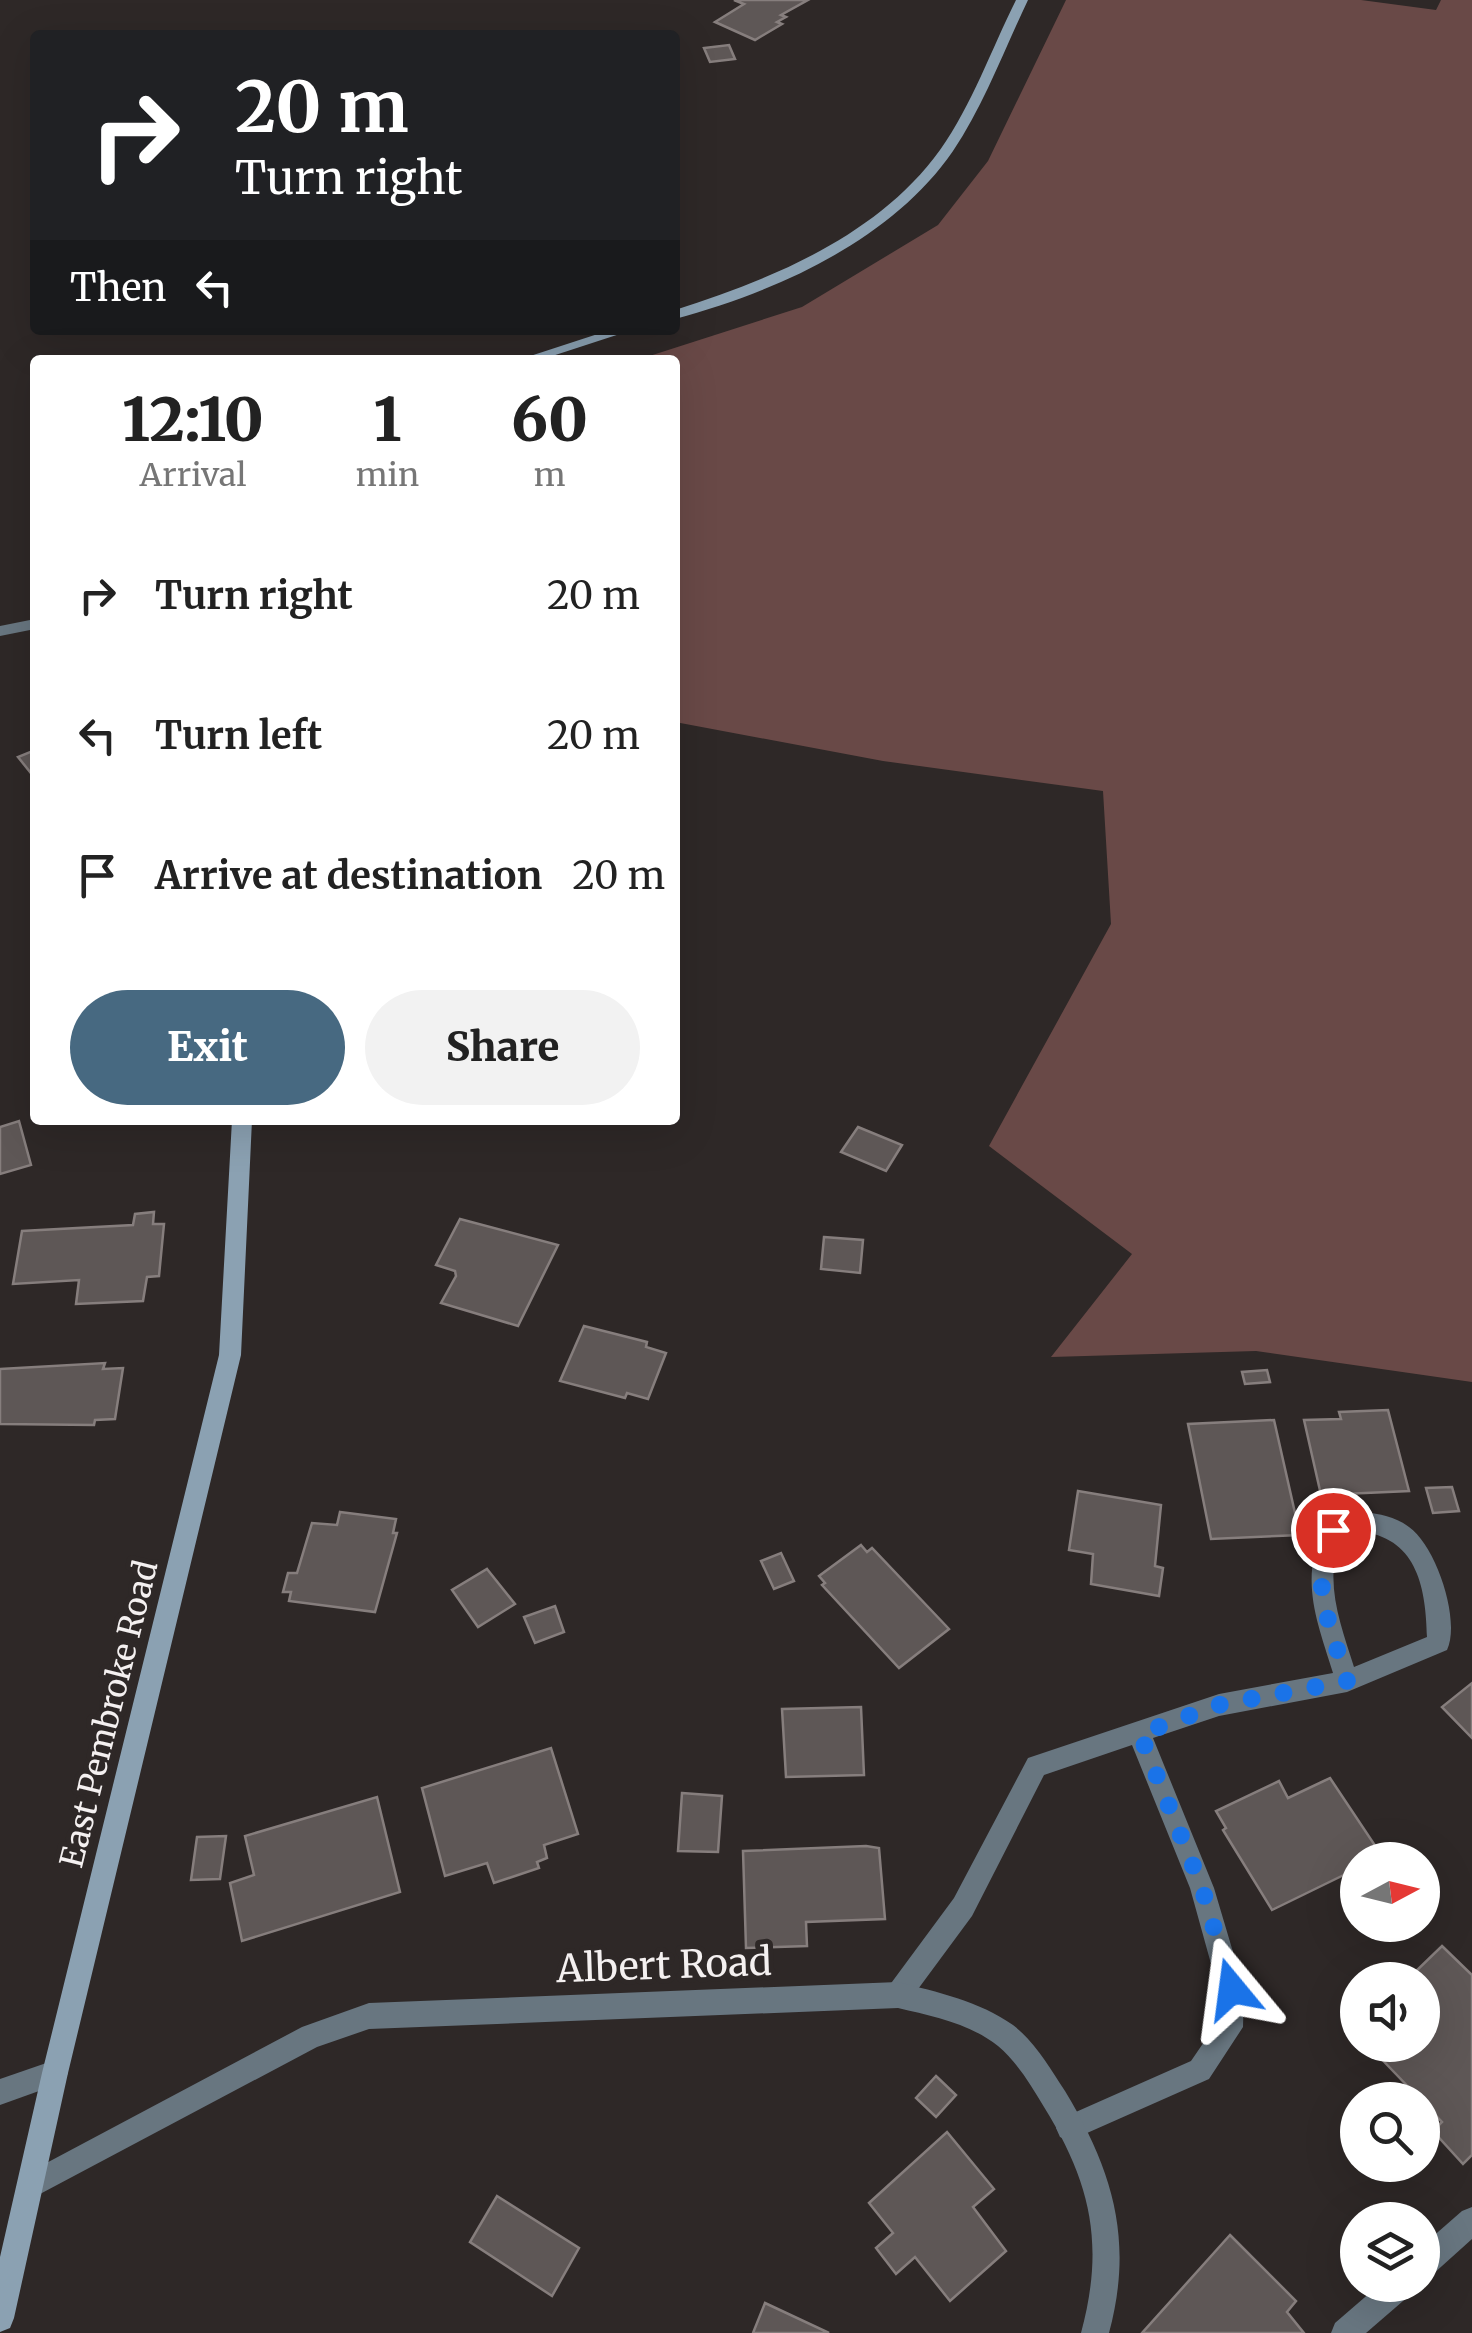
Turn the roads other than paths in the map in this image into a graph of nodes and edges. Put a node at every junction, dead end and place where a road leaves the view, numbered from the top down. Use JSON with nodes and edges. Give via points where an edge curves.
{"nodes":[{"id":1,"x":1022,"y":0,"type":"edge"},
{"id":2,"x":680,"y":314,"type":"edge"},
{"id":3,"x":608,"y":335,"type":"edge"},
{"id":4,"x":542,"y":355,"type":"edge"},
{"id":5,"x":30,"y":625,"type":"edge"},
{"id":6,"x":0,"y":631,"type":"edge"},
{"id":7,"x":242,"y":1125,"type":"edge"},
{"id":8,"x":1347,"y":1681,"type":"junction"},
{"id":9,"x":1140,"y":1734,"type":"junction"},
{"id":10,"x":898,"y":1995,"type":"junction"},
{"id":11,"x":54,"y":2073,"type":"junction"},
{"id":12,"x":0,"y":2092,"type":"edge"},
{"id":13,"x":1070,"y":2128,"type":"junction"},
{"id":14,"x":32,"y":2185,"type":"junction"},
{"id":15,"x":1472,"y":2222,"type":"edge"},
{"id":16,"x":1440,"y":2250,"type":"edge"},
{"id":17,"x":1381,"y":2302,"type":"edge"},
{"id":18,"x":0,"y":2318,"type":"edge"},
{"id":19,"x":1094,"y":2333,"type":"edge"},
{"id":20,"x":1345,"y":2333,"type":"edge"}],
"edges":[{"from":1,"to":2,"type":"street","via":[[945,152],[881,219],[753,292]]},
{"from":3,"to":4,"type":"street"},
{"from":5,"to":6,"type":"street"},
{"from":7,"to":11,"type":"street","name":"East Pembroke Road","via":[[230,1355]]},
{"from":8,"to":8,"type":"street","via":[[1439,1643],[1440,1604],[1419,1548],[1366,1522],[1333,1530],[1323,1548],[1319,1584]]},
{"from":8,"to":9,"type":"street","via":[[1218,1705]]},
{"from":9,"to":10,"type":"street","via":[[1036,1766],[963,1907]]},
{"from":9,"to":13,"type":"street","via":[[1202,1888],[1232,1989],[1230,2027],[1200,2070]]},
{"from":10,"to":13,"type":"street","name":"Albert Road","via":[[972,2013],[1010,2038]]},
{"from":10,"to":14,"type":"street","name":"Albert Road","via":[[369,2016],[310,2036]]},
{"from":11,"to":12,"type":"street"},
{"from":11,"to":14,"type":"street","name":"East Pembroke Road"},
{"from":13,"to":19,"type":"street","name":"Albert Road","via":[[1098,2188],[1105,2253]]},
{"from":14,"to":18,"type":"street","name":"East Pembroke Road"},
{"from":15,"to":16,"type":"street"},
{"from":17,"to":20,"type":"street"}]}
